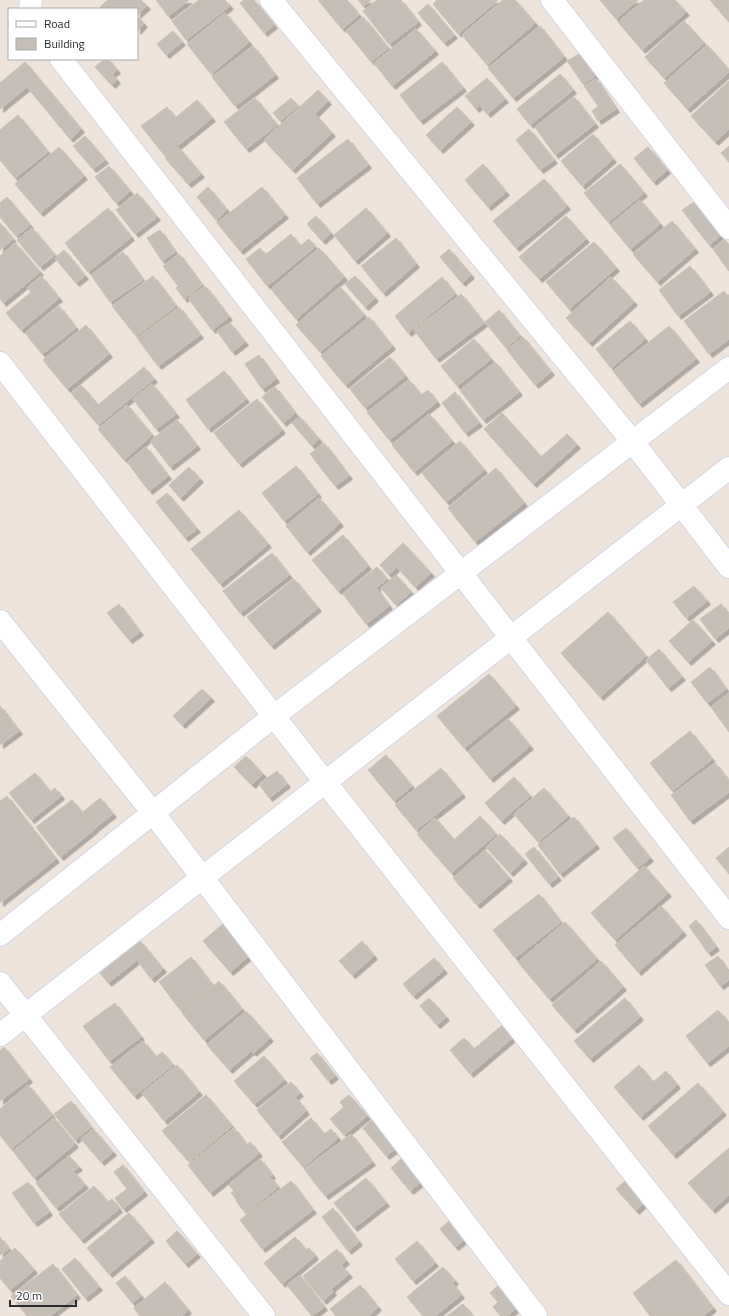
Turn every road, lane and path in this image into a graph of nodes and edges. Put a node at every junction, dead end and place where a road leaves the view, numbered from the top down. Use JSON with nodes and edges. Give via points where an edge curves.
{"nodes":[{"id":1,"x":271,"y":0,"type":"edge"},
{"id":2,"x":552,"y":0,"type":"edge"},
{"id":3,"x":62,"y":60,"type":"edge"},
{"id":4,"x":729,"y":228,"type":"edge"},
{"id":5,"x":0,"y":363,"type":"edge"},
{"id":6,"x":729,"y":368,"type":"edge"},
{"id":7,"x":633,"y":442,"type":"junction"},
{"id":8,"x":729,"y":468,"type":"edge"},
{"id":9,"x":681,"y":505,"type":"junction"},
{"id":10,"x":729,"y":567,"type":"edge"},
{"id":11,"x":462,"y":573,"type":"junction"},
{"id":12,"x":0,"y":621,"type":"edge"},
{"id":13,"x":510,"y":639,"type":"junction"},
{"id":14,"x":274,"y":716,"type":"junction"},
{"id":15,"x":325,"y":782,"type":"junction"},
{"id":16,"x":154,"y":814,"type":"junction"},
{"id":17,"x":203,"y":879,"type":"junction"},
{"id":18,"x":729,"y":918,"type":"edge"},
{"id":19,"x":0,"y":935,"type":"edge"},
{"id":20,"x":0,"y":983,"type":"edge"},
{"id":21,"x":25,"y":1016,"type":"junction"},
{"id":22,"x":0,"y":1035,"type":"edge"},
{"id":23,"x":729,"y":1294,"type":"edge"},
{"id":24,"x":264,"y":1316,"type":"edge"},
{"id":25,"x":536,"y":1316,"type":"edge"}],
"edges":[{"from":1,"to":7,"type":"street"},
{"from":2,"to":4,"type":"street"},
{"from":3,"to":11,"type":"street"},
{"from":5,"to":14,"type":"street"},
{"from":6,"to":7,"type":"street"},
{"from":7,"to":9,"type":"street"},
{"from":7,"to":11,"type":"street"},
{"from":8,"to":9,"type":"street"},
{"from":9,"to":10,"type":"street"},
{"from":9,"to":13,"type":"street"},
{"from":11,"to":13,"type":"street"},
{"from":11,"to":14,"type":"street"},
{"from":12,"to":16,"type":"street"},
{"from":13,"to":15,"type":"street"},
{"from":13,"to":18,"type":"street"},
{"from":14,"to":15,"type":"street"},
{"from":14,"to":16,"type":"street"},
{"from":15,"to":17,"type":"street"},
{"from":15,"to":23,"type":"street"},
{"from":16,"to":17,"type":"street"},
{"from":16,"to":19,"type":"street"},
{"from":17,"to":21,"type":"street"},
{"from":17,"to":25,"type":"street"},
{"from":20,"to":21,"type":"street"},
{"from":21,"to":22,"type":"street"},
{"from":21,"to":24,"type":"street"}]}
